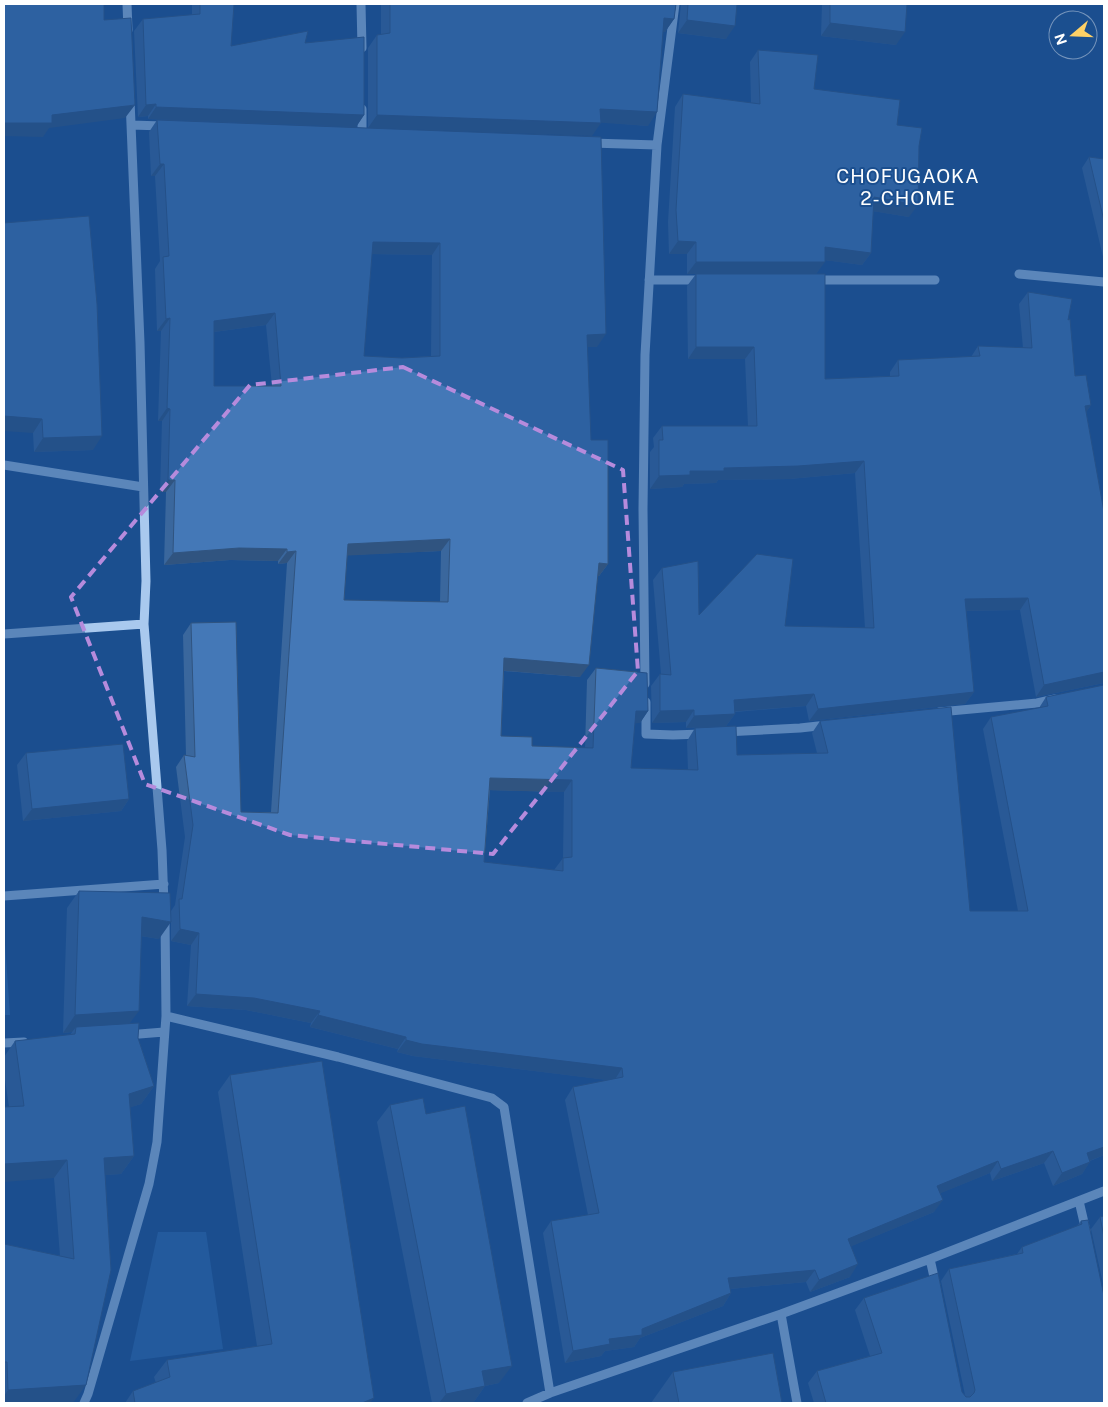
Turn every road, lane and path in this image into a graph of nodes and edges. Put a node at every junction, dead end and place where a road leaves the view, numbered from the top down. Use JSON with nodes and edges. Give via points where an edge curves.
{"nodes":[{"id":1,"x":127,"y":4,"type":"edge"},
{"id":2,"x":361,"y":4,"type":"edge"},
{"id":3,"x":675,"y":4,"type":"edge"},
{"id":4,"x":128,"y":41,"type":"edge"},
{"id":5,"x":362,"y":54,"type":"edge"},
{"id":6,"x":130,"y":88,"type":"edge"},
{"id":7,"x":362,"y":104,"type":"edge"},
{"id":8,"x":131,"y":125,"type":"junction"},
{"id":9,"x":169,"y":126,"type":"edge"},
{"id":10,"x":362,"y":133,"type":"edge"},
{"id":11,"x":582,"y":142,"type":"edge"},
{"id":12,"x":658,"y":145,"type":"junction"},
{"id":13,"x":1019,"y":274,"type":"dead end"},
{"id":14,"x":649,"y":280,"type":"junction"},
{"id":15,"x":708,"y":280,"type":"edge"},
{"id":16,"x":807,"y":280,"type":"edge"},
{"id":17,"x":935,"y":280,"type":"dead end"},
{"id":18,"x":1104,"y":282,"type":"edge"},
{"id":19,"x":4,"y":465,"type":"edge"},
{"id":20,"x":143,"y":487,"type":"junction"},
{"id":21,"x":144,"y":624,"type":"junction"},
{"id":22,"x":4,"y":634,"type":"edge"},
{"id":23,"x":1066,"y":697,"type":"edge"},
{"id":24,"x":932,"y":713,"type":"edge"},
{"id":25,"x":838,"y":724,"type":"edge"},
{"id":26,"x":164,"y":884,"type":"junction"},
{"id":27,"x":4,"y":896,"type":"edge"},
{"id":28,"x":166,"y":1016,"type":"junction"},
{"id":29,"x":164,"y":1032,"type":"junction"},
{"id":30,"x":117,"y":1036,"type":"edge"},
{"id":31,"x":32,"y":1042,"type":"edge"},
{"id":32,"x":4,"y":1043,"type":"edge"},
{"id":33,"x":1104,"y":1190,"type":"edge"},
{"id":34,"x":1080,"y":1201,"type":"junction"},
{"id":35,"x":1088,"y":1239,"type":"edge"},
{"id":36,"x":930,"y":1259,"type":"junction"},
{"id":37,"x":938,"y":1298,"type":"edge"},
{"id":38,"x":781,"y":1314,"type":"junction"},
{"id":39,"x":550,"y":1393,"type":"junction"},
{"id":40,"x":84,"y":1403,"type":"edge"},
{"id":41,"x":527,"y":1403,"type":"edge"},
{"id":42,"x":797,"y":1403,"type":"edge"}],
"edges":[{"from":1,"to":4,"type":"street"},
{"from":2,"to":5,"type":"street"},
{"from":3,"to":12,"type":"street"},
{"from":6,"to":8,"type":"street"},
{"from":7,"to":10,"type":"street"},
{"from":8,"to":9,"type":"street"},
{"from":8,"to":20,"type":"street"},
{"from":11,"to":12,"type":"street"},
{"from":12,"to":14,"type":"street"},
{"from":13,"to":18,"type":"street"},
{"from":14,"to":15,"type":"street"},
{"from":14,"to":25,"type":"street","via":[[643,510],[646,734],[673,736]]},
{"from":16,"to":17,"type":"street"},
{"from":19,"to":20,"type":"street"},
{"from":20,"to":21,"type":"street"},
{"from":21,"to":22,"type":"street"},
{"from":21,"to":26,"type":"street"},
{"from":23,"to":24,"type":"street"},
{"from":26,"to":27,"type":"street"},
{"from":26,"to":28,"type":"street"},
{"from":28,"to":29,"type":"street"},
{"from":28,"to":39,"type":"street","via":[[492,1098],[504,1107]]},
{"from":29,"to":30,"type":"street"},
{"from":29,"to":40,"type":"street","via":[[157,1142],[149,1184]]},
{"from":31,"to":32,"type":"street"},
{"from":33,"to":34,"type":"street"},
{"from":34,"to":35,"type":"street"},
{"from":34,"to":36,"type":"street"},
{"from":36,"to":37,"type":"street"},
{"from":36,"to":38,"type":"street"},
{"from":38,"to":39,"type":"street"},
{"from":38,"to":42,"type":"street"},
{"from":39,"to":41,"type":"street"}]}
